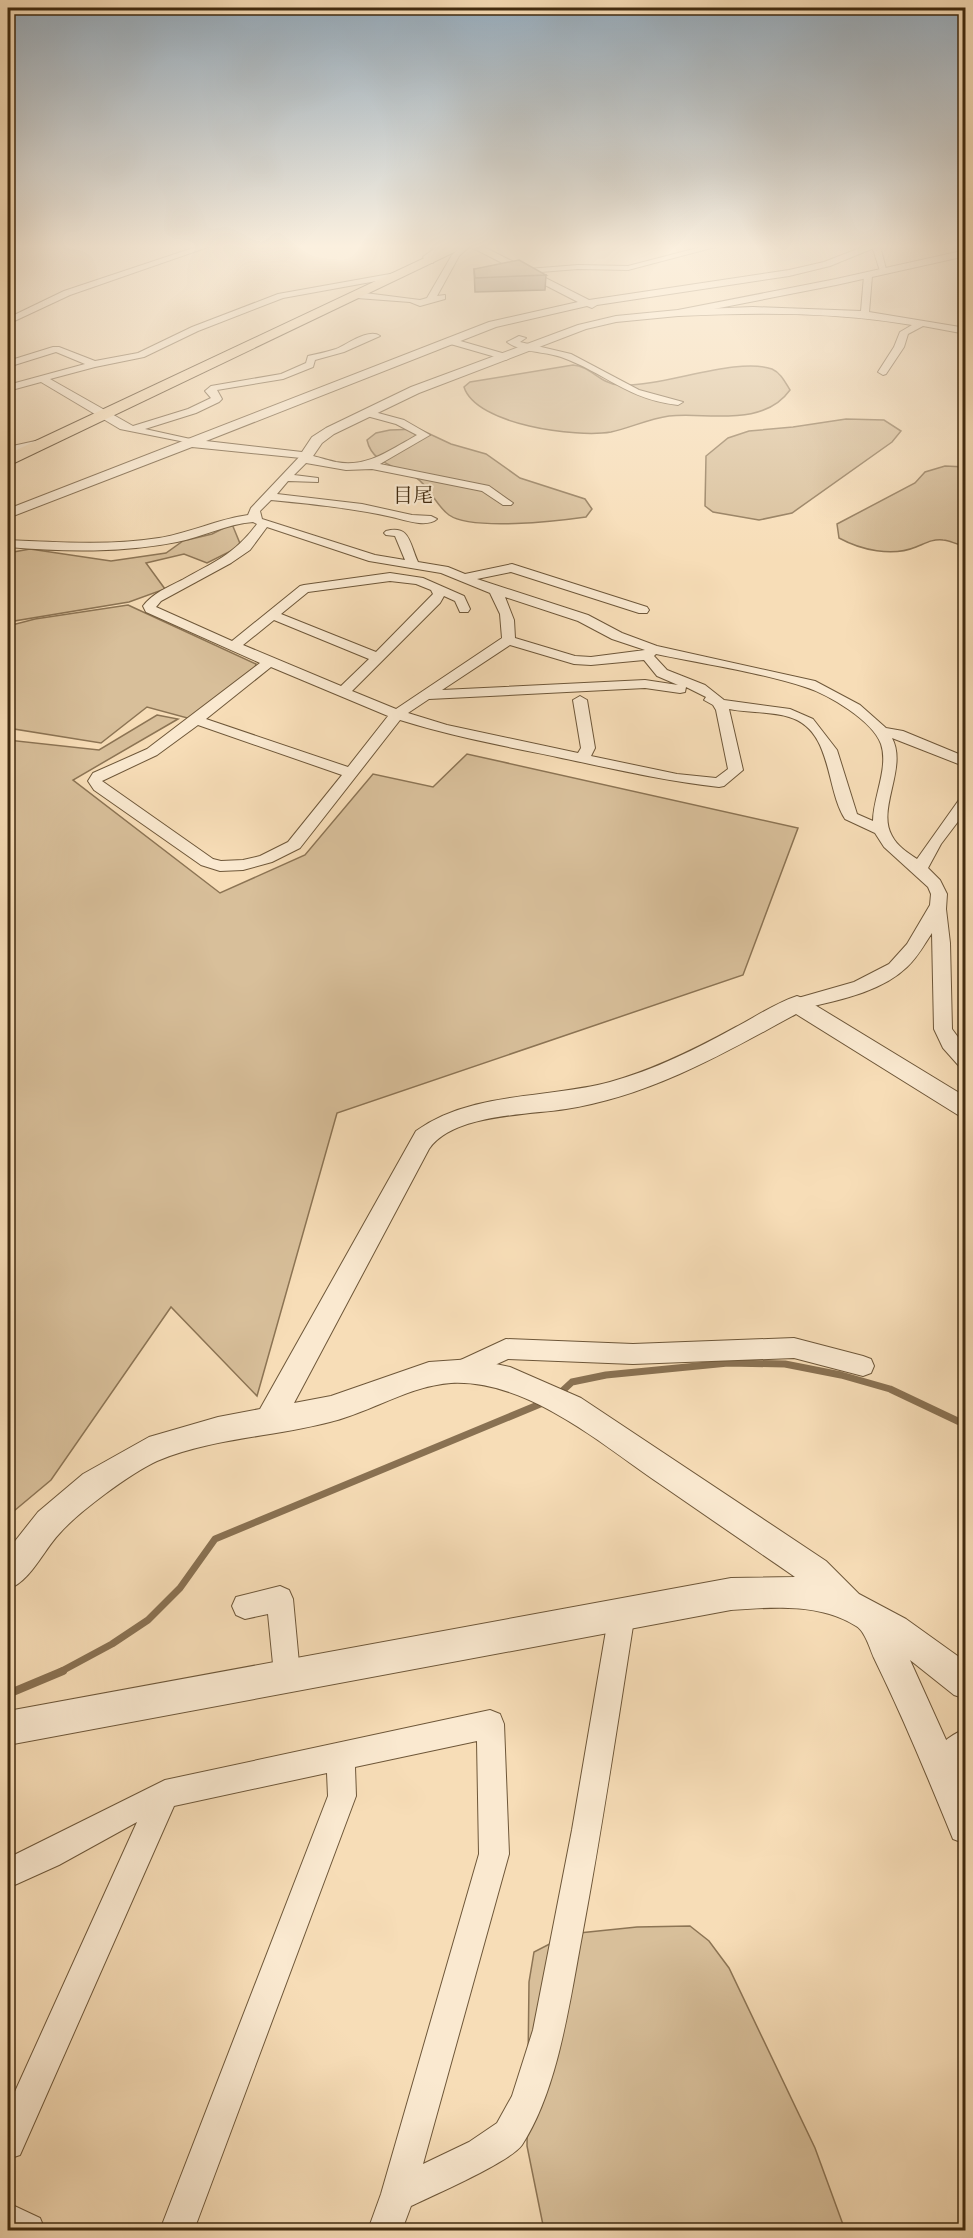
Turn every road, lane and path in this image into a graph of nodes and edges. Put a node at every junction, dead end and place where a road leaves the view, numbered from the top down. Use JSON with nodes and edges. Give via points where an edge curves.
{"nodes":[{"id":1,"x":52,"y":350,"type":"edge"},
{"id":2,"x":60,"y":350,"type":"edge"},
{"id":3,"x":150,"y":350,"type":"edge"},
{"id":4,"x":240,"y":350,"type":"edge"},
{"id":5,"x":339,"y":350,"type":"edge"},
{"id":6,"x":426,"y":350,"type":"edge"},
{"id":7,"x":483,"y":350,"type":"edge"},
{"id":8,"x":522,"y":350,"type":"edge"},
{"id":9,"x":545,"y":350,"type":"edge"},
{"id":10,"x":897,"y":350,"type":"edge"},
{"id":11,"x":506,"y":357,"type":"junction"},
{"id":12,"x":94,"y":364,"type":"junction"},
{"id":13,"x":8,"y":365,"type":"edge"},
{"id":14,"x":18,"y":370,"type":"dead end"},
{"id":15,"x":883,"y":372,"type":"dead end"},
{"id":16,"x":27,"y":375,"type":"dead end"},
{"id":17,"x":39,"y":379,"type":"junction"},
{"id":18,"x":8,"y":388,"type":"edge"},
{"id":19,"x":661,"y":401,"type":"junction"},
{"id":20,"x":678,"y":402,"type":"dead end"},
{"id":21,"x":685,"y":411,"type":"dead end"},
{"id":22,"x":367,"y":413,"type":"junction"},
{"id":23,"x":102,"y":416,"type":"junction"},
{"id":24,"x":133,"y":429,"type":"junction"},
{"id":25,"x":49,"y":441,"type":"junction"},
{"id":26,"x":191,"y":442,"type":"junction"},
{"id":27,"x":8,"y":450,"type":"edge"},
{"id":28,"x":304,"y":457,"type":"junction"},
{"id":29,"x":8,"y":461,"type":"edge"},
{"id":30,"x":363,"y":465,"type":"junction"},
{"id":31,"x":407,"y":469,"type":"dead end"},
{"id":32,"x":285,"y":478,"type":"junction"},
{"id":33,"x":314,"y":480,"type":"dead end"},
{"id":34,"x":359,"y":480,"type":"dead end"},
{"id":35,"x":268,"y":496,"type":"junction"},
{"id":36,"x":507,"y":503,"type":"dead end"},
{"id":37,"x":8,"y":514,"type":"edge"},
{"id":38,"x":431,"y":519,"type":"dead end"},
{"id":39,"x":259,"y":520,"type":"junction"},
{"id":40,"x":390,"y":533,"type":"dead end"},
{"id":41,"x":8,"y":543,"type":"edge"},
{"id":42,"x":413,"y":565,"type":"junction"},
{"id":43,"x":465,"y":578,"type":"junction"},
{"id":44,"x":436,"y":588,"type":"junction"},
{"id":45,"x":495,"y":591,"type":"junction"},
{"id":46,"x":464,"y":609,"type":"dead end"},
{"id":47,"x":643,"y":610,"type":"dead end"},
{"id":48,"x":273,"y":615,"type":"junction"},
{"id":49,"x":508,"y":640,"type":"junction"},
{"id":50,"x":234,"y":646,"type":"junction"},
{"id":51,"x":650,"y":652,"type":"junction"},
{"id":52,"x":376,"y":657,"type":"junction"},
{"id":53,"x":269,"y":662,"type":"junction"},
{"id":54,"x":344,"y":692,"type":"junction"},
{"id":55,"x":428,"y":696,"type":"junction"},
{"id":56,"x":580,"y":700,"type":"dead end"},
{"id":57,"x":720,"y":703,"type":"junction"},
{"id":58,"x":397,"y":714,"type":"junction"},
{"id":59,"x":196,"y":720,"type":"junction"},
{"id":60,"x":884,"y":732,"type":"junction"},
{"id":61,"x":582,"y":759,"type":"junction"},
{"id":62,"x":966,"y":763,"type":"edge"},
{"id":63,"x":351,"y":773,"type":"junction"},
{"id":64,"x":966,"y":800,"type":"edge"},
{"id":65,"x":881,"y":830,"type":"junction"},
{"id":66,"x":919,"y":869,"type":"junction"},
{"id":67,"x":938,"y":910,"type":"junction"},
{"id":68,"x":797,"y":1004,"type":"junction"},
{"id":69,"x":966,"y":1060,"type":"edge"},
{"id":70,"x":966,"y":1109,"type":"edge"},
{"id":71,"x":863,"y":1366,"type":"dead end"},
{"id":72,"x":460,"y":1371,"type":"junction"},
{"id":73,"x":269,"y":1421,"type":"junction"},
{"id":74,"x":8,"y":1574,"type":"edge"},
{"id":75,"x":245,"y":1606,"type":"dead end"},
{"id":76,"x":860,"y":1610,"type":"junction"},
{"id":77,"x":622,"y":1613,"type":"junction"},
{"id":78,"x":287,"y":1674,"type":"junction"},
{"id":79,"x":966,"y":1683,"type":"edge"},
{"id":80,"x":8,"y":1728,"type":"edge"},
{"id":81,"x":966,"y":1743,"type":"edge"},
{"id":82,"x":341,"y":1756,"type":"junction"},
{"id":83,"x":941,"y":1766,"type":"junction"},
{"id":84,"x":165,"y":1794,"type":"junction"},
{"id":85,"x":966,"y":1826,"type":"edge"},
{"id":86,"x":8,"y":1873,"type":"edge"},
{"id":87,"x":8,"y":2143,"type":"edge"},
{"id":88,"x":398,"y":2194,"type":"junction"},
{"id":89,"x":8,"y":2220,"type":"edge"},
{"id":90,"x":28,"y":2230,"type":"edge"},
{"id":91,"x":177,"y":2230,"type":"edge"},
{"id":92,"x":386,"y":2230,"type":"edge"}],
"edges":[{"from":1,"to":13,"type":"street"},
{"from":2,"to":12,"type":"street"},
{"from":3,"to":12,"type":"street"},
{"from":4,"to":23,"type":"highway"},
{"from":5,"to":24,"type":"street","via":[[311,358],[310,365],[296,372],[214,388],[210,391],[216,400]]},
{"from":6,"to":26,"type":"street"},
{"from":7,"to":11,"type":"street"},
{"from":8,"to":11,"type":"street"},
{"from":9,"to":19,"type":"street","via":[[571,357],[592,371]]},
{"from":10,"to":15,"type":"street"},
{"from":11,"to":22,"type":"street","via":[[423,387]]},
{"from":12,"to":17,"type":"street"},
{"from":13,"to":14,"type":"street"},
{"from":16,"to":17,"type":"street"},
{"from":17,"to":18,"type":"street"},
{"from":17,"to":23,"type":"street"},
{"from":19,"to":20,"type":"street"},
{"from":19,"to":21,"type":"street"},
{"from":22,"to":28,"type":"street","via":[[330,430],[316,440]]},
{"from":22,"to":30,"type":"street","via":[[400,422],[425,435]]},
{"from":23,"to":24,"type":"street"},
{"from":23,"to":25,"type":"highway"},
{"from":24,"to":26,"type":"street"},
{"from":25,"to":27,"type":"street"},
{"from":25,"to":29,"type":"highway"},
{"from":26,"to":28,"type":"street"},
{"from":26,"to":37,"type":"street"},
{"from":28,"to":30,"type":"street","via":[[332,465]]},
{"from":28,"to":32,"type":"street"},
{"from":30,"to":31,"type":"street"},
{"from":30,"to":34,"type":"street"},
{"from":30,"to":36,"type":"street","via":[[485,488]]},
{"from":32,"to":33,"type":"street"},
{"from":32,"to":35,"type":"street"},
{"from":35,"to":38,"type":"street"},
{"from":35,"to":39,"type":"street","via":[[255,510]]},
{"from":39,"to":41,"type":"street","via":[[222,524],[176,539],[107,548],[62,549]]},
{"from":39,"to":42,"type":"street","via":[[373,558]]},
{"from":39,"to":50,"type":"street","via":[[246,547],[149,606]]},
{"from":40,"to":42,"type":"street","via":[[399,532]]},
{"from":42,"to":43,"type":"street"},
{"from":43,"to":45,"type":"street"},
{"from":43,"to":47,"type":"street","via":[[512,567]]},
{"from":44,"to":46,"type":"street","via":[[460,599]]},
{"from":44,"to":48,"type":"street","via":[[390,577],[313,587],[304,589]]},
{"from":44,"to":52,"type":"street","via":[[436,600]]},
{"from":45,"to":49,"type":"street","via":[[506,611]]},
{"from":45,"to":51,"type":"street","via":[[584,618]]},
{"from":48,"to":50,"type":"street"},
{"from":48,"to":52,"type":"street"},
{"from":49,"to":51,"type":"street","via":[[574,660]]},
{"from":49,"to":55,"type":"street"},
{"from":50,"to":53,"type":"street"},
{"from":51,"to":57,"type":"street","via":[[662,673],[698,687]]},
{"from":51,"to":60,"type":"street","via":[[810,684],[830,692]]},
{"from":52,"to":54,"type":"street"},
{"from":53,"to":54,"type":"street"},
{"from":53,"to":59,"type":"street"},
{"from":54,"to":58,"type":"street"},
{"from":55,"to":57,"type":"street","via":[[645,684],[682,690]]},
{"from":55,"to":58,"type":"street"},
{"from":56,"to":61,"type":"street","via":[[588,748]]},
{"from":57,"to":61,"type":"street","via":[[736,770],[719,783]]},
{"from":57,"to":65,"type":"street","via":[[799,715],[825,740],[850,816]]},
{"from":58,"to":61,"type":"street","via":[[444,729]]},
{"from":58,"to":63,"type":"street"},
{"from":59,"to":63,"type":"street"},
{"from":59,"to":63,"type":"street","via":[[152,752],[98,776],[95,781],[207,862],[243,865],[294,845]]},
{"from":60,"to":62,"type":"street","via":[[898,734]]},
{"from":60,"to":65,"type":"street","via":[[889,757]]},
{"from":64,"to":66,"type":"street"},
{"from":65,"to":66,"type":"street","via":[[886,840]]},
{"from":66,"to":67,"type":"street","via":[[939,891]]},
{"from":67,"to":68,"type":"street","via":[[896,968],[836,994]]},
{"from":67,"to":69,"type":"street","via":[[943,1029]]},
{"from":68,"to":70,"type":"street"},
{"from":68,"to":73,"type":"street","via":[[649,1079],[583,1097],[471,1114],[426,1137]]},
{"from":71,"to":72,"type":"street","via":[[794,1348],[633,1353],[506,1349]]},
{"from":72,"to":73,"type":"street","via":[[429,1374],[331,1409]]},
{"from":72,"to":76,"type":"street","via":[[510,1379],[571,1407],[815,1572]]},
{"from":73,"to":74,"type":"street","via":[[218,1430],[149,1450],[110,1472],[49,1522]]},
{"from":75,"to":78,"type":"street","via":[[280,1599]]},
{"from":76,"to":77,"type":"street","via":[[814,1595],[781,1591],[730,1594]]},
{"from":76,"to":79,"type":"street"},
{"from":76,"to":83,"type":"street"},
{"from":77,"to":78,"type":"street"},
{"from":77,"to":88,"type":"street","via":[[549,2030],[526,2102],[509,2135],[481,2154]]},
{"from":78,"to":80,"type":"street"},
{"from":81,"to":83,"type":"street"},
{"from":82,"to":84,"type":"street"},
{"from":82,"to":88,"type":"street","via":[[490,1724],[494,1854]]},
{"from":82,"to":91,"type":"street","via":[[342,1796]]},
{"from":83,"to":85,"type":"street"},
{"from":84,"to":86,"type":"street"},
{"from":84,"to":87,"type":"street"},
{"from":88,"to":92,"type":"street"},
{"from":89,"to":90,"type":"street"}]}
